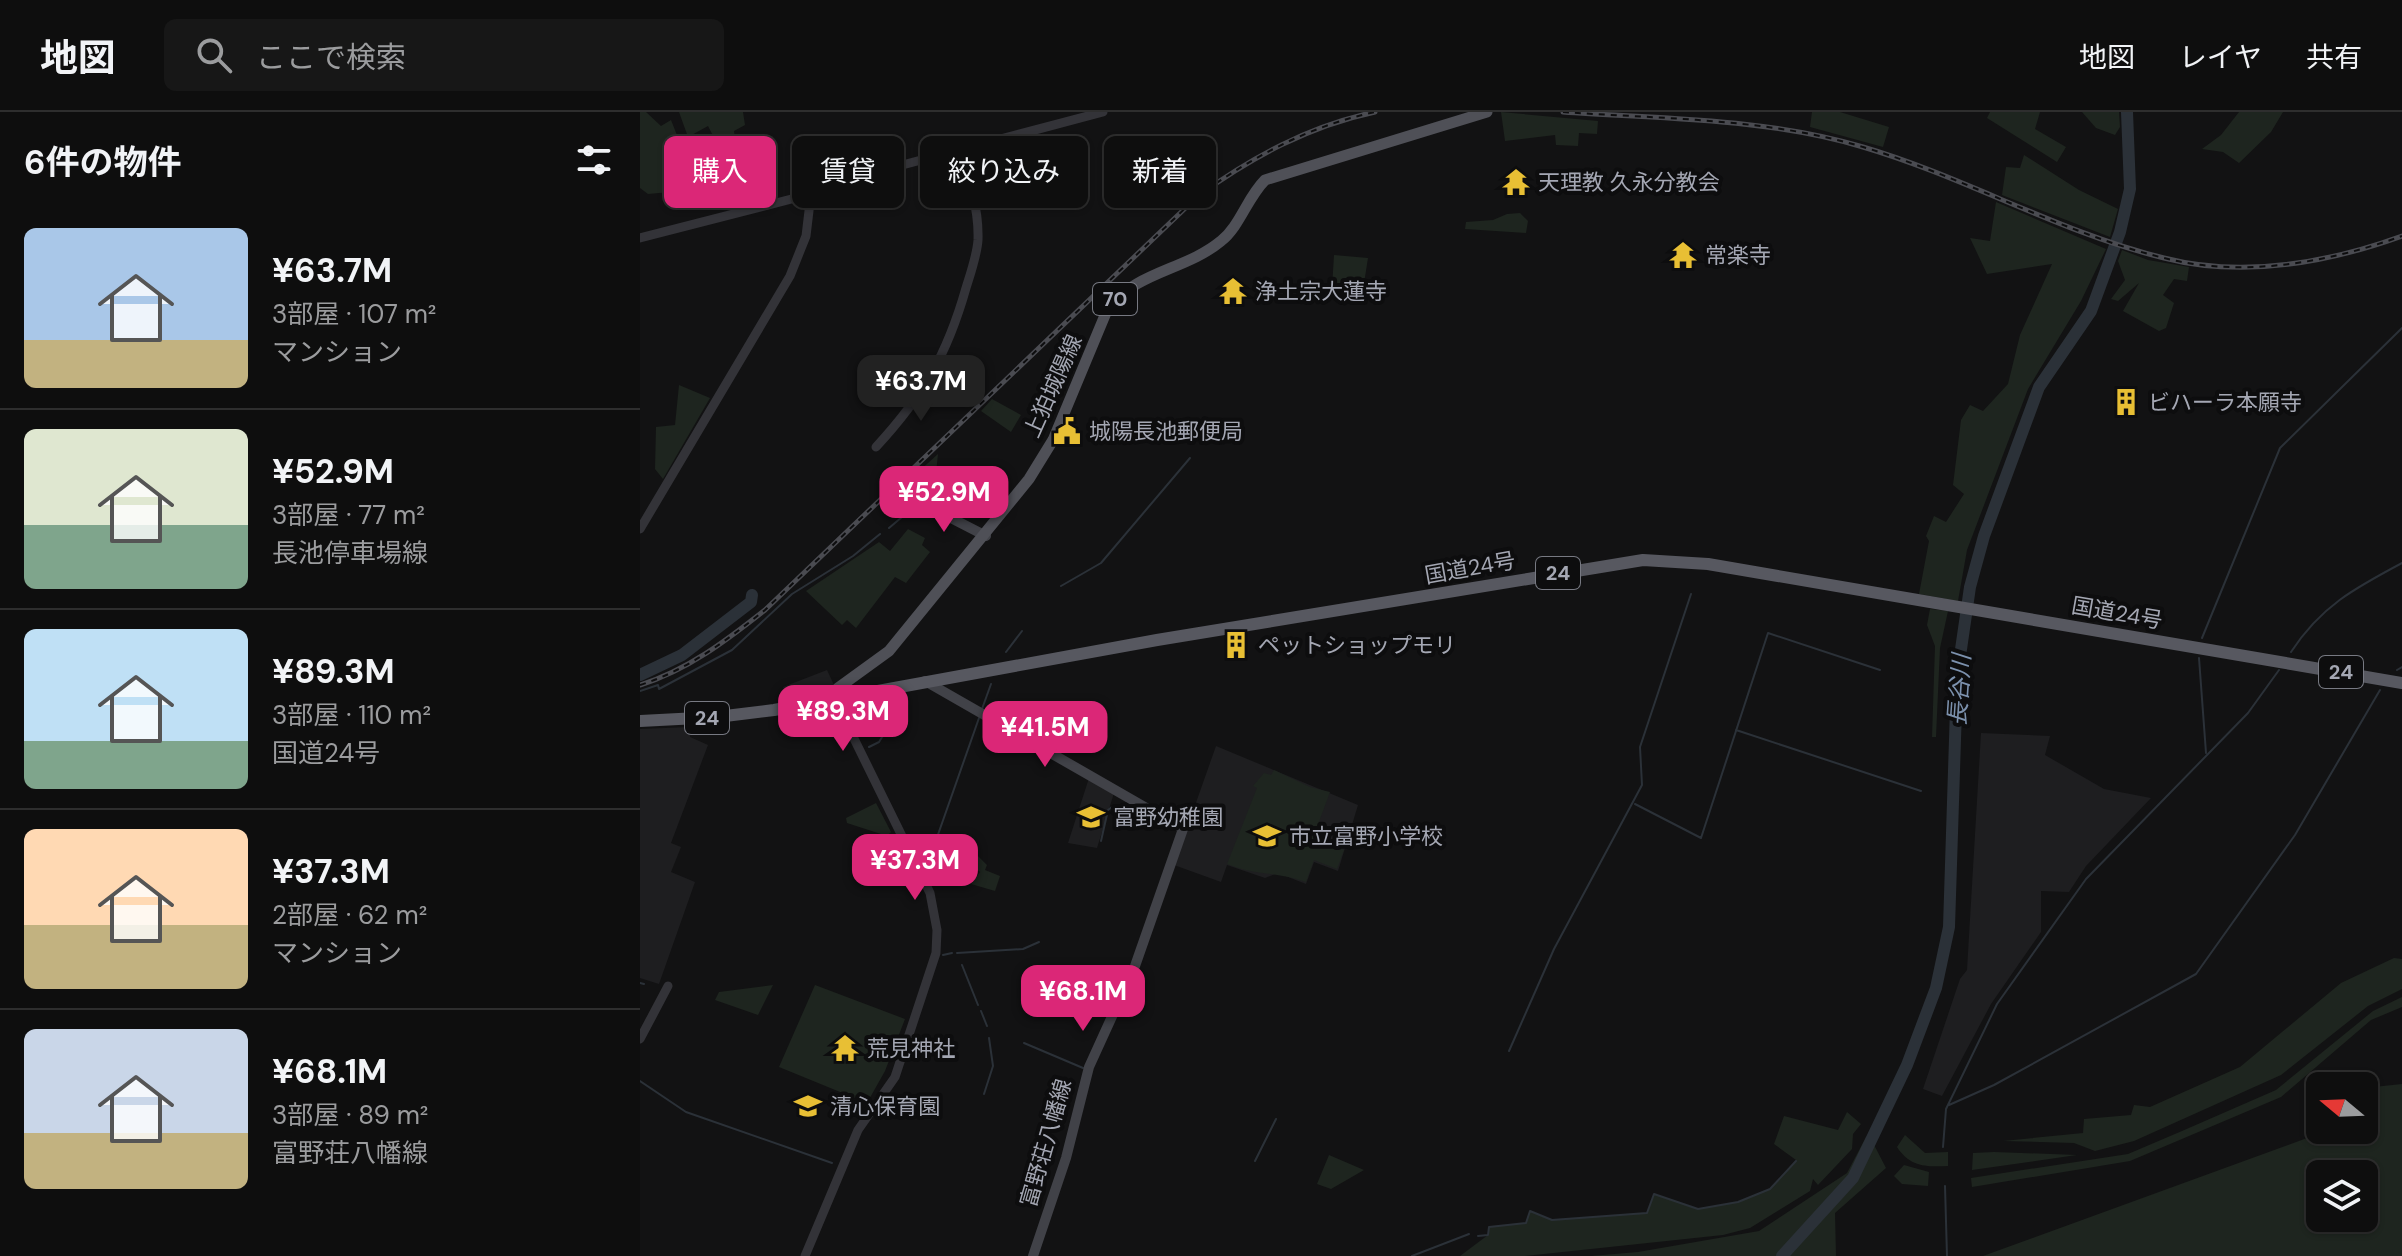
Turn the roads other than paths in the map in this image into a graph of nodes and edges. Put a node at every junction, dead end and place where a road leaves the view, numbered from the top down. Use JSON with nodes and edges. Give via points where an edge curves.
{"nodes":[{"id":1,"x":1103,"y":112,"type":"edge"},
{"id":2,"x":1487,"y":112,"type":"edge"},
{"id":3,"x":1010,"y":136,"type":"edge"},
{"id":4,"x":792,"y":199,"type":"edge"},
{"id":5,"x":809,"y":208,"type":"edge"},
{"id":6,"x":974,"y":208,"type":"edge"},
{"id":7,"x":640,"y":238,"type":"edge"},
{"id":8,"x":876,"y":447,"type":"dead end"},
{"id":9,"x":918,"y":501,"type":"dead end"},
{"id":10,"x":640,"y":529,"type":"edge"},
{"id":11,"x":986,"y":536,"type":"junction"},
{"id":12,"x":925,"y":681,"type":"junction"},
{"id":13,"x":2402,"y":683,"type":"edge"},
{"id":14,"x":834,"y":698,"type":"junction"},
{"id":15,"x":640,"y":721,"type":"edge"},
{"id":16,"x":668,"y":986,"type":"dead end"},
{"id":17,"x":640,"y":1039,"type":"edge"},
{"id":18,"x":805,"y":1256,"type":"edge"},
{"id":19,"x":1033,"y":1256,"type":"edge"}],
"edges":[{"from":1,"to":3,"type":"street"},
{"from":2,"to":11,"type":"main road","name":"上狛城陽線","number":"70","via":[[1265,180],[1223,240],[1118,296],[1108,308],[1044,457]]},
{"from":4,"to":7,"type":"street"},
{"from":5,"to":10,"type":"street","via":[[794,268]]},
{"from":6,"to":8,"type":"street","via":[[978,243],[933,373],[911,409]]},
{"from":9,"to":11,"type":"main road"},
{"from":11,"to":14,"type":"main road","name":"上狛城陽線","number":"70","via":[[889,651],[838,688]]},
{"from":12,"to":13,"type":"highway","name":"国道24号","number":"24","via":[[1589,567],[1674,560]]},
{"from":12,"to":14,"type":"highway","name":"国道24号","number":"24"},
{"from":12,"to":19,"type":"main road","name":"富野荘八幡線","via":[[1183,829],[1135,966],[1089,1067]]},
{"from":14,"to":15,"type":"highway","name":"国道24号","number":"24","via":[[717,717]]},
{"from":14,"to":18,"type":"street","via":[[930,893],[936,953],[895,1077],[858,1130]]},
{"from":16,"to":17,"type":"street"}]}
